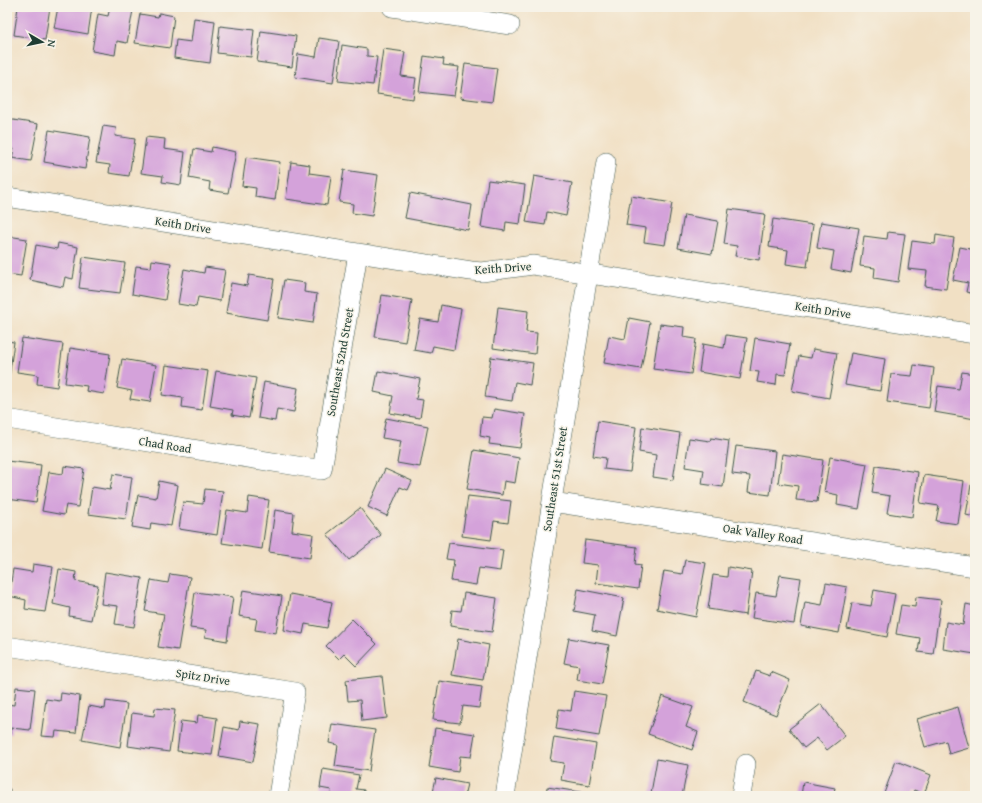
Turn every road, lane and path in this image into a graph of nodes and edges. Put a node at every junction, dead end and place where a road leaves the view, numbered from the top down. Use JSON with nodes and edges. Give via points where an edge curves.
{"nodes":[{"id":1,"x":392,"y":7,"type":"edge"},
{"id":2,"x":510,"y":25,"type":"dead end"},
{"id":3,"x":606,"y":162,"type":"dead end"},
{"id":4,"x":7,"y":197,"type":"edge"},
{"id":5,"x":358,"y":253,"type":"junction"},
{"id":6,"x":589,"y":273,"type":"junction"},
{"id":7,"x":975,"y":334,"type":"edge"},
{"id":8,"x":7,"y":419,"type":"edge"},
{"id":9,"x":322,"y":470,"type":"joint"},
{"id":10,"x":552,"y":502,"type":"junction"},
{"id":11,"x":975,"y":567,"type":"edge"},
{"id":12,"x":7,"y":646,"type":"edge"},
{"id":13,"x":746,"y":764,"type":"dead end"},
{"id":14,"x":278,"y":796,"type":"edge"},
{"id":15,"x":505,"y":796,"type":"edge"},
{"id":16,"x":741,"y":796,"type":"edge"}],
"edges":[{"from":1,"to":2,"type":"street"},
{"from":3,"to":6,"type":"street","name":"Southeast 51st Street"},
{"from":4,"to":5,"type":"street","name":"Keith Drive"},
{"from":5,"to":6,"type":"street","name":"Keith Drive","via":[[470,271],[482,272],[533,265]]},
{"from":5,"to":9,"type":"street","name":"Southeast 52nd Street"},
{"from":6,"to":7,"type":"street","name":"Keith Drive"},
{"from":6,"to":10,"type":"street","name":"Southeast 51st Street"},
{"from":8,"to":9,"type":"street","name":"Chad Road"},
{"from":10,"to":11,"type":"street","name":"Oak Valley Road"},
{"from":10,"to":15,"type":"street","name":"Southeast 51st Street"},
{"from":12,"to":14,"type":"street","name":"Spitz Drive","via":[[294,692]]},
{"from":13,"to":16,"type":"street"}]}
